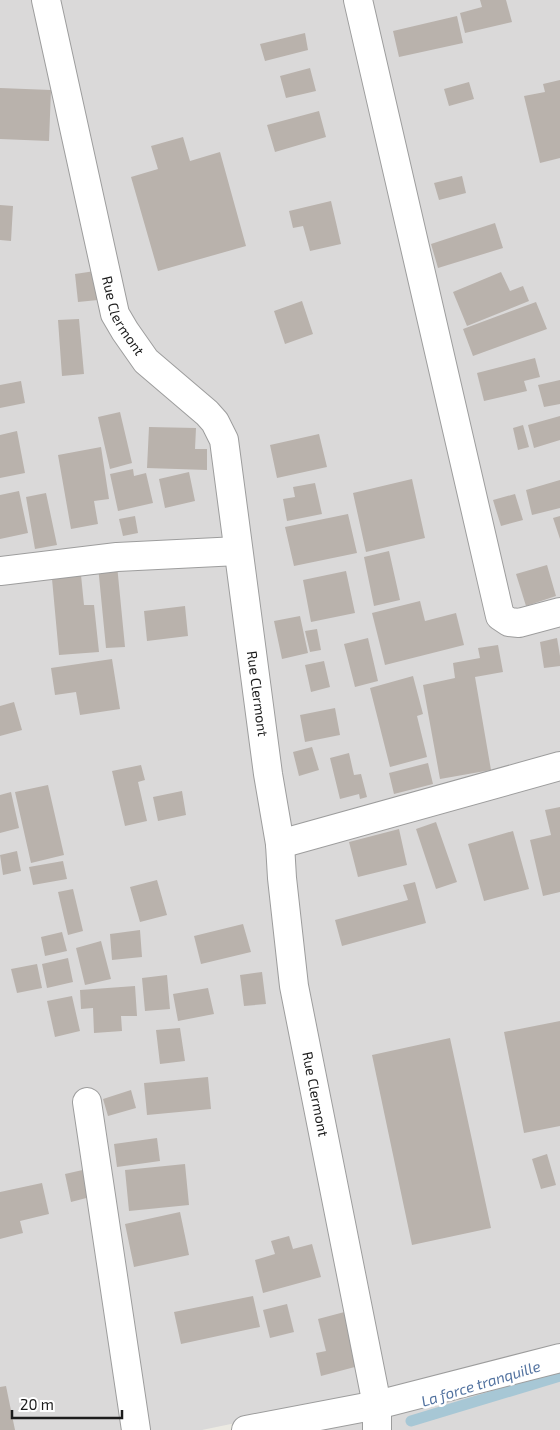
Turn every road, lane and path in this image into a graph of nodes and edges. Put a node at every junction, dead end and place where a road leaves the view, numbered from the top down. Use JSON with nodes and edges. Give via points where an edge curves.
{"nodes":[{"id":1,"x":46,"y":0,"type":"edge"},
{"id":2,"x":358,"y":0,"type":"edge"},
{"id":3,"x":238,"y":551,"type":"junction"},
{"id":4,"x":0,"y":571,"type":"edge"},
{"id":5,"x":560,"y":612,"type":"edge"},
{"id":6,"x":560,"y":766,"type":"edge"},
{"id":7,"x":280,"y":844,"type":"junction"},
{"id":8,"x":87,"y":1102,"type":"dead end"},
{"id":9,"x":560,"y":1358,"type":"edge"},
{"id":10,"x":377,"y":1417,"type":"edge"},
{"id":11,"x":136,"y":1430,"type":"edge"},
{"id":12,"x":246,"y":1430,"type":"edge"}],
"edges":[{"from":1,"to":3,"type":"street","name":"Rue Clermont","via":[[115,314],[146,361],[215,422],[224,440]]},
{"from":2,"to":5,"type":"street","via":[[500,616],[509,622],[519,623]]},
{"from":3,"to":4,"type":"street","via":[[117,556]]},
{"from":3,"to":7,"type":"street","name":"Rue Clermont"},
{"from":6,"to":7,"type":"street"},
{"from":7,"to":10,"type":"street","name":"Rue Clermont","via":[[294,986]]},
{"from":8,"to":11,"type":"street"},
{"from":9,"to":10,"type":"street"},
{"from":10,"to":12,"type":"street"}]}
